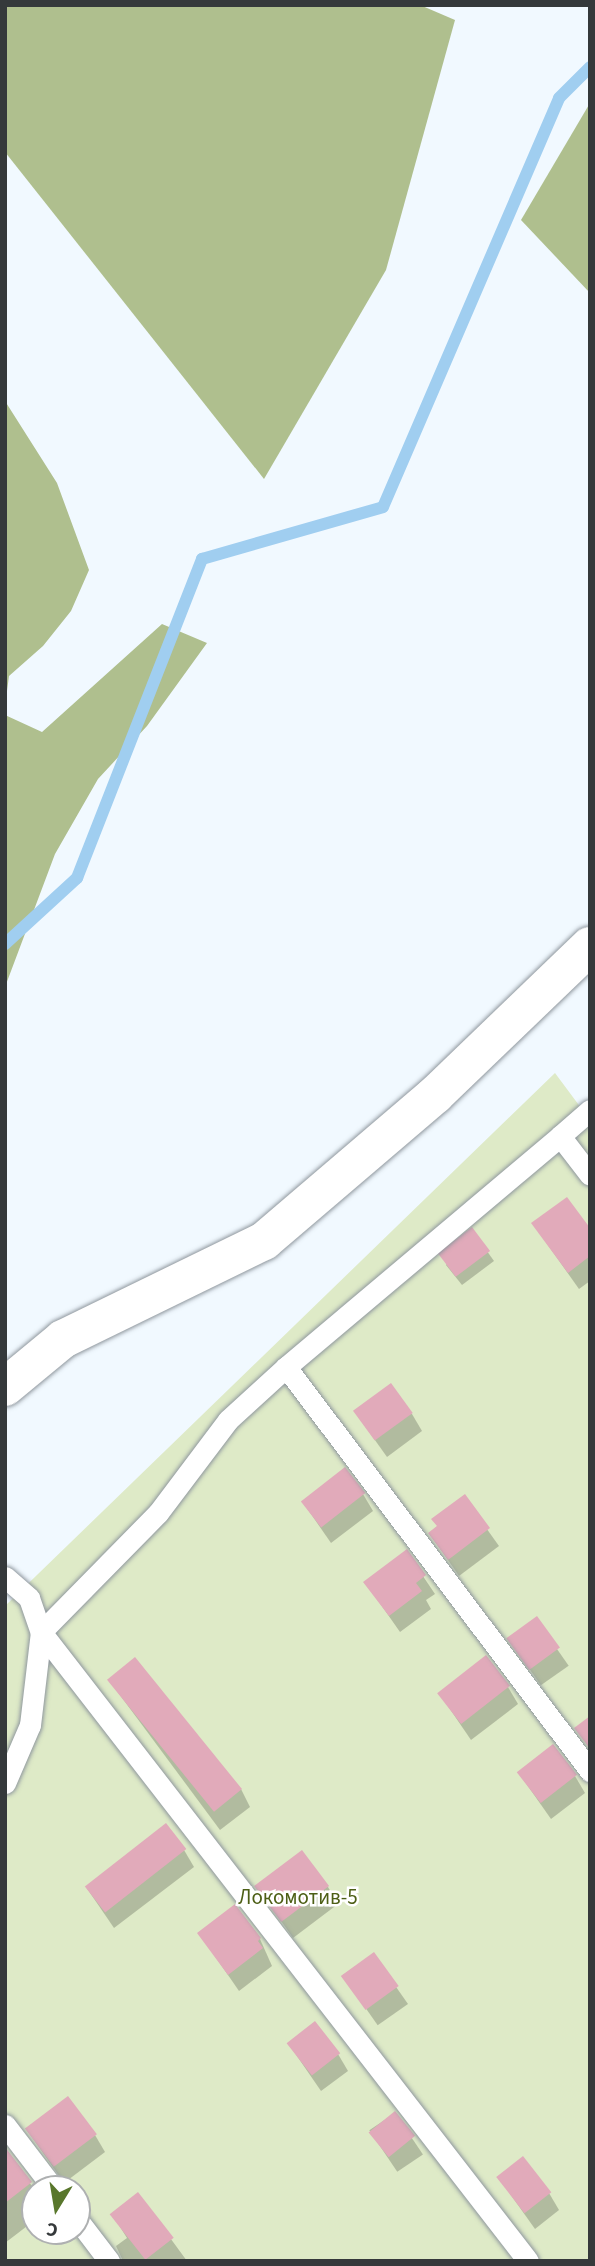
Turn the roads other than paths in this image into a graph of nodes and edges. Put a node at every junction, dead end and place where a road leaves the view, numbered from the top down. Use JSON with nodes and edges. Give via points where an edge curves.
{"nodes":[{"id":1,"x":584,"y":962,"type":"edge"},
{"id":2,"x":590,"y":1110,"type":"edge"},
{"id":3,"x":560,"y":1136,"type":"junction"},
{"id":4,"x":590,"y":1175,"type":"edge"},
{"id":5,"x":286,"y":1367,"type":"junction"},
{"id":6,"x":5,"y":1387,"type":"edge"},
{"id":7,"x":5,"y":1577,"type":"edge"},
{"id":8,"x":41,"y":1632,"type":"junction"},
{"id":9,"x":590,"y":1771,"type":"edge"},
{"id":10,"x":5,"y":1783,"type":"edge"},
{"id":11,"x":5,"y":2125,"type":"edge"},
{"id":12,"x":43,"y":2175,"type":"edge"},
{"id":13,"x":91,"y":2237,"type":"edge"},
{"id":14,"x":109,"y":2261,"type":"edge"},
{"id":15,"x":528,"y":2261,"type":"edge"}],
"edges":[{"from":1,"to":6,"type":"street","via":[[264,1241],[63,1339]]},
{"from":2,"to":3,"type":"lane"},
{"from":3,"to":4,"type":"lane"},
{"from":3,"to":5,"type":"lane"},
{"from":5,"to":8,"type":"lane","via":[[228,1420],[158,1513]]},
{"from":5,"to":9,"type":"lane"},
{"from":7,"to":8,"type":"lane","via":[[29,1598]]},
{"from":8,"to":10,"type":"lane","via":[[30,1726]]},
{"from":8,"to":15,"type":"lane"},
{"from":11,"to":12,"type":"lane"},
{"from":13,"to":14,"type":"lane"}]}
